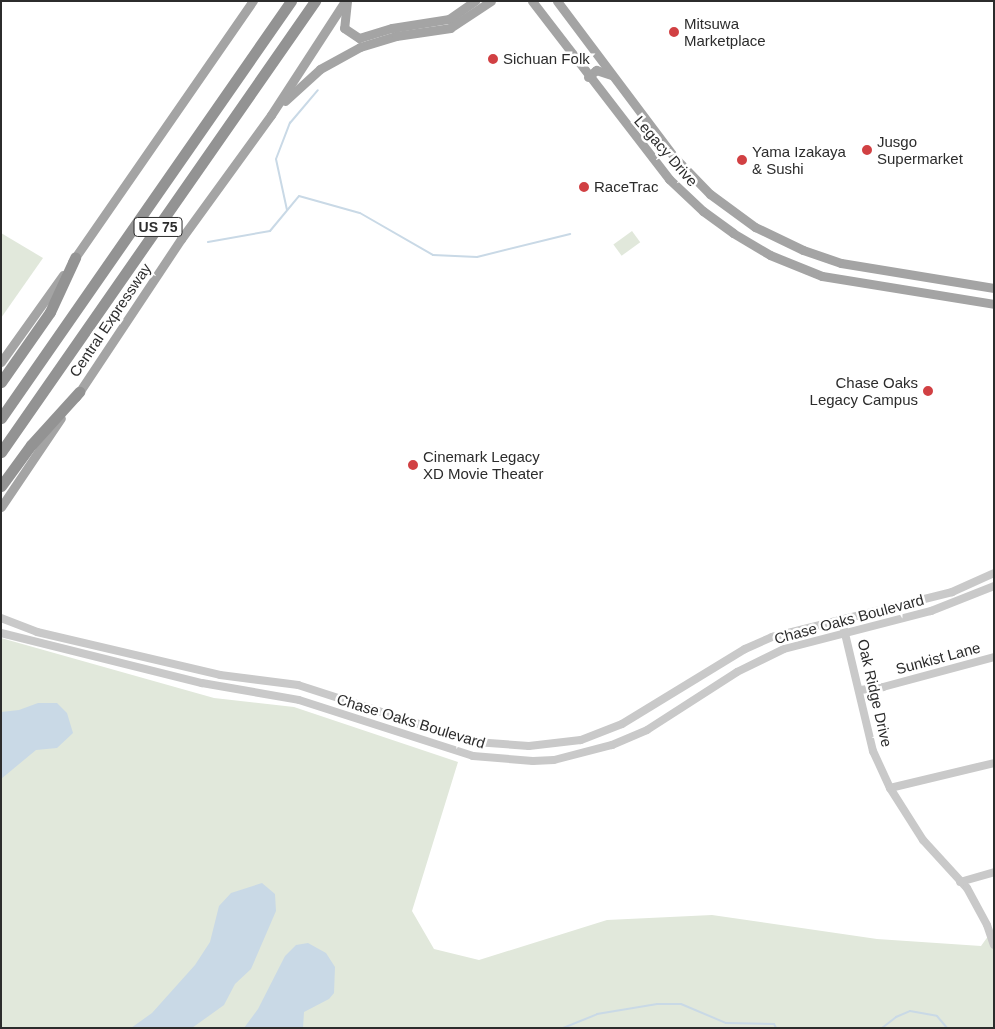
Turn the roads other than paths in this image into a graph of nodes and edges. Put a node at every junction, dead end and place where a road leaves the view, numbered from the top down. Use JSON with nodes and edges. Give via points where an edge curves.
{"nodes":[{"id":1,"x":246,"y":1,"type":"edge"},
{"id":2,"x":253,"y":1,"type":"edge"},
{"id":3,"x":291,"y":1,"type":"edge"},
{"id":4,"x":315,"y":1,"type":"edge"},
{"id":5,"x":346,"y":1,"type":"edge"},
{"id":6,"x":475,"y":1,"type":"edge"},
{"id":7,"x":490,"y":1,"type":"edge"},
{"id":8,"x":532,"y":1,"type":"edge"},
{"id":9,"x":557,"y":1,"type":"edge"},
{"id":10,"x":215,"y":55,"type":"junction"},
{"id":11,"x":612,"y":75,"type":"junction"},
{"id":12,"x":588,"y":77,"type":"junction"},
{"id":13,"x":270,"y":115,"type":"junction"},
{"id":14,"x":684,"y":168,"type":"junction"},
{"id":15,"x":669,"y":179,"type":"junction"},
{"id":16,"x":75,"y":258,"type":"junction"},
{"id":17,"x":828,"y":259,"type":"junction"},
{"id":18,"x":822,"y":276,"type":"junction"},
{"id":19,"x":948,"y":281,"type":"junction"},
{"id":20,"x":994,"y":288,"type":"edge"},
{"id":21,"x":947,"y":298,"type":"junction"},
{"id":22,"x":994,"y":304,"type":"edge"},
{"id":23,"x":1,"y":362,"type":"edge"},
{"id":24,"x":1,"y":382,"type":"edge"},
{"id":25,"x":79,"y":392,"type":"junction"},
{"id":26,"x":1,"y":418,"type":"edge"},
{"id":27,"x":1,"y":452,"type":"edge"},
{"id":28,"x":1,"y":486,"type":"edge"},
{"id":29,"x":1,"y":506,"type":"edge"},
{"id":30,"x":994,"y":574,"type":"edge"},
{"id":31,"x":994,"y":586,"type":"edge"},
{"id":32,"x":1,"y":618,"type":"edge"},
{"id":33,"x":842,"y":621,"type":"junction"},
{"id":34,"x":1,"y":633,"type":"edge"},
{"id":35,"x":847,"y":634,"type":"junction"},
{"id":36,"x":72,"y":638,"type":"junction"},
{"id":37,"x":68,"y":651,"type":"junction"},
{"id":38,"x":994,"y":657,"type":"edge"},
{"id":39,"x":220,"y":675,"type":"junction"},
{"id":40,"x":218,"y":686,"type":"junction"},
{"id":41,"x":860,"y":690,"type":"junction"},
{"id":42,"x":367,"y":707,"type":"junction"},
{"id":43,"x":363,"y":720,"type":"junction"},
{"id":44,"x":568,"y":742,"type":"junction"},
{"id":45,"x":512,"y":747,"type":"junction"},
{"id":46,"x":569,"y":756,"type":"junction"},
{"id":47,"x":511,"y":761,"type":"junction"},
{"id":48,"x":994,"y":763,"type":"edge"},
{"id":49,"x":890,"y":788,"type":"junction"},
{"id":50,"x":994,"y":872,"type":"edge"},
{"id":51,"x":960,"y":882,"type":"junction"},
{"id":52,"x":994,"y":945,"type":"edge"}],
"edges":[{"from":1,"to":10,"type":"main road"},
{"from":2,"to":10,"type":"main road"},
{"from":3,"to":26,"type":"highway","number":"US 75"},
{"from":4,"to":27,"type":"highway","name":"Central Expressway","number":"US 75"},
{"from":5,"to":6,"type":"main road","via":[[344,28],[359,38],[392,28],[449,19]]},
{"from":5,"to":13,"type":"main road","name":"Central Expressway"},
{"from":7,"to":13,"type":"main road","via":[[450,28],[396,36],[347,54],[320,69]]},
{"from":8,"to":12,"type":"main road","name":"Legacy Drive"},
{"from":9,"to":11,"type":"main road","name":"Legacy Drive"},
{"from":10,"to":16,"type":"main road"},
{"from":11,"to":12,"type":"main road","via":[[596,70]]},
{"from":11,"to":14,"type":"main road","name":"Legacy Drive"},
{"from":12,"to":15,"type":"main road","name":"Legacy Drive"},
{"from":13,"to":25,"type":"main road","name":"Central Expressway","via":[[180,239]]},
{"from":14,"to":15,"type":"main road"},
{"from":14,"to":17,"type":"main road","name":"Legacy Drive","via":[[710,194],[755,226]]},
{"from":15,"to":18,"type":"main road","name":"Legacy Drive","via":[[703,211],[733,233],[770,255]]},
{"from":16,"to":23,"type":"main road"},
{"from":16,"to":24,"type":"highway","via":[[50,312]]},
{"from":17,"to":18,"type":"main road"},
{"from":17,"to":19,"type":"main road","name":"Legacy Drive"},
{"from":18,"to":21,"type":"main road","name":"Legacy Drive"},
{"from":19,"to":20,"type":"main road","name":"Legacy Drive"},
{"from":19,"to":21,"type":"main road"},
{"from":21,"to":22,"type":"main road","name":"Legacy Drive"},
{"from":25,"to":28,"type":"highway"},
{"from":25,"to":29,"type":"main road","name":"Central Expressway"},
{"from":30,"to":33,"type":"street","name":"Chase Oaks Boulevard","via":[[952,592]]},
{"from":31,"to":35,"type":"street","name":"Chase Oaks Boulevard","via":[[931,611]]},
{"from":32,"to":36,"type":"street","name":"Chase Oaks Boulevard","via":[[15,625]]},
{"from":33,"to":35,"type":"street","name":"Oak Ridge Drive"},
{"from":33,"to":44,"type":"street","name":"Chase Oaks Boulevard","via":[[772,637],[745,649],[622,724]]},
{"from":34,"to":37,"type":"street","name":"Chase Oaks Boulevard"},
{"from":35,"to":41,"type":"street","name":"Oak Ridge Drive"},
{"from":35,"to":46,"type":"street","name":"Chase Oaks Boulevard","via":[[764,657],[648,730],[612,746]]},
{"from":36,"to":37,"type":"street"},
{"from":36,"to":39,"type":"street","name":"Chase Oaks Boulevard"},
{"from":37,"to":40,"type":"street","name":"Chase Oaks Boulevard"},
{"from":38,"to":41,"type":"street","name":"Sunkist Lane","via":[[883,687]]},
{"from":39,"to":40,"type":"street"},
{"from":39,"to":42,"type":"street","name":"Chase Oaks Boulevard","via":[[298,685]]},
{"from":40,"to":43,"type":"street","name":"Chase Oaks Boulevard","via":[[299,700]]},
{"from":41,"to":49,"type":"street","name":"Oak Ridge Drive","via":[[873,751]]},
{"from":42,"to":43,"type":"street"},
{"from":42,"to":45,"type":"street","name":"Chase Oaks Boulevard","via":[[475,742]]},
{"from":43,"to":47,"type":"street","name":"Chase Oaks Boulevard","via":[[465,754]]},
{"from":44,"to":45,"type":"street","name":"Chase Oaks Boulevard"},
{"from":44,"to":46,"type":"street"},
{"from":45,"to":47,"type":"street"},
{"from":46,"to":47,"type":"street","name":"Chase Oaks Boulevard"},
{"from":48,"to":49,"type":"street"},
{"from":49,"to":51,"type":"street","name":"Oak Ridge Drive","via":[[923,840]]},
{"from":50,"to":51,"type":"street"},
{"from":51,"to":52,"type":"street","name":"Oak Ridge Drive","via":[[981,913]]}]}
